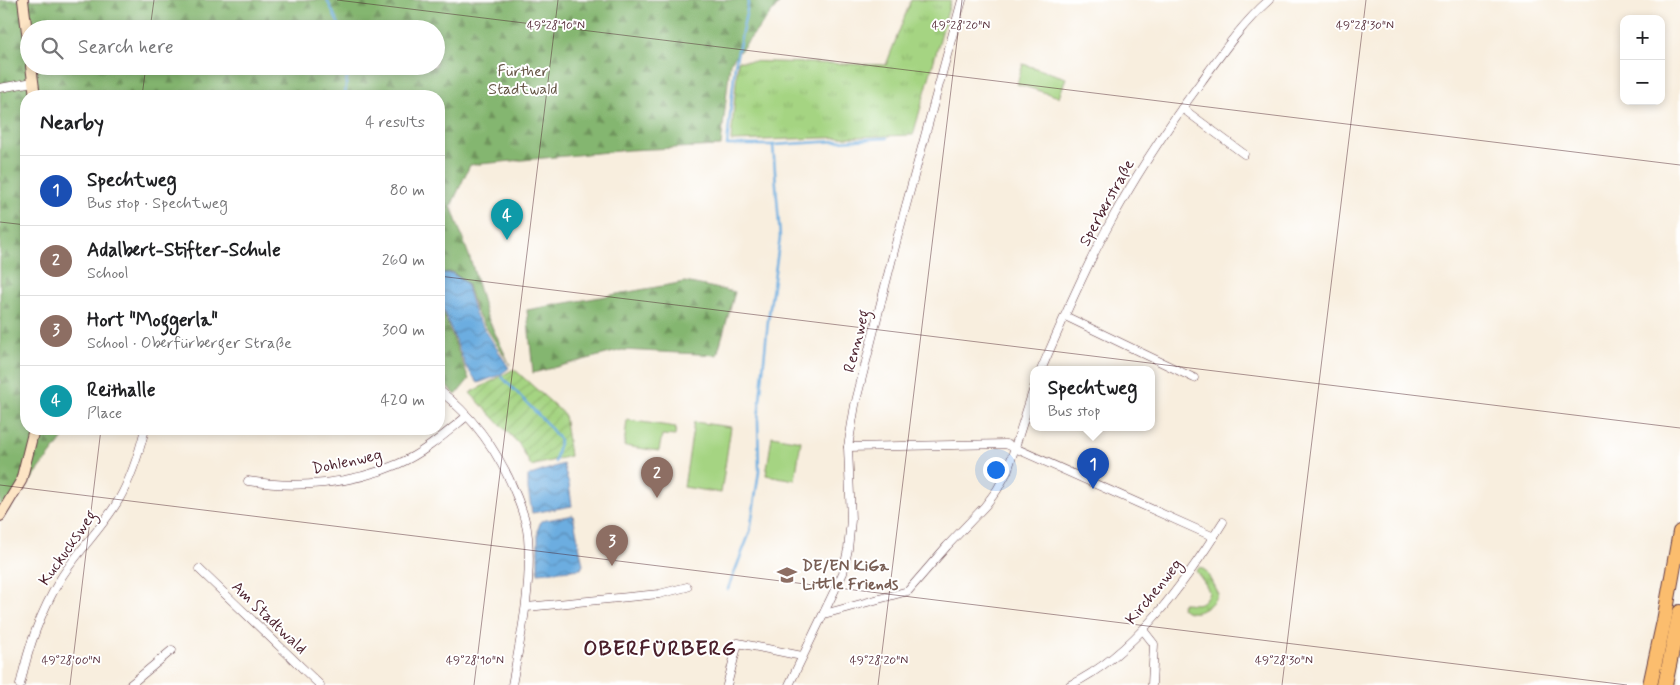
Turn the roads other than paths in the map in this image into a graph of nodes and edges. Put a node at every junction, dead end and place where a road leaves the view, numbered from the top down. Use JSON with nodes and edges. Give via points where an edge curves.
{"nodes":[{"id":1,"x":23,"y":0,"type":"edge"},
{"id":2,"x":962,"y":0,"type":"edge"},
{"id":3,"x":1269,"y":0,"type":"edge"},
{"id":4,"x":26,"y":20,"type":"edge"},
{"id":5,"x":32,"y":75,"type":"edge"},
{"id":6,"x":32,"y":82,"type":"junction"},
{"id":7,"x":0,"y":88,"type":"edge"},
{"id":8,"x":34,"y":90,"type":"edge"},
{"id":9,"x":1182,"y":108,"type":"junction"},
{"id":10,"x":1244,"y":154,"type":"dead end"},
{"id":11,"x":1065,"y":316,"type":"junction"},
{"id":12,"x":1043,"y":366,"type":"edge"},
{"id":13,"x":1194,"y":378,"type":"dead end"},
{"id":14,"x":445,"y":396,"type":"edge"},
{"id":15,"x":1030,"y":400,"type":"edge"},
{"id":16,"x":467,"y":416,"type":"junction"},
{"id":17,"x":445,"y":433,"type":"edge"},
{"id":18,"x":32,"y":435,"type":"edge"},
{"id":19,"x":143,"y":435,"type":"edge"},
{"id":20,"x":443,"y":435,"type":"edge"},
{"id":21,"x":848,"y":447,"type":"junction"},
{"id":22,"x":1015,"y":447,"type":"junction"},
{"id":23,"x":248,"y":482,"type":"dead end"},
{"id":24,"x":0,"y":516,"type":"edge"},
{"id":25,"x":1223,"y":522,"type":"dead end"},
{"id":26,"x":1680,"y":532,"type":"edge"},
{"id":27,"x":1214,"y":537,"type":"junction"},
{"id":28,"x":199,"y":569,"type":"dead end"},
{"id":29,"x":687,"y":587,"type":"dead end"},
{"id":30,"x":527,"y":606,"type":"junction"},
{"id":31,"x":1680,"y":612,"type":"edge"},
{"id":32,"x":824,"y":614,"type":"junction"},
{"id":33,"x":1144,"y":630,"type":"junction"},
{"id":34,"x":172,"y":650,"type":"dead end"},
{"id":35,"x":802,"y":656,"type":"junction"},
{"id":36,"x":20,"y":685,"type":"edge"},
{"id":37,"x":130,"y":685,"type":"edge"},
{"id":38,"x":320,"y":685,"type":"edge"},
{"id":39,"x":512,"y":685,"type":"edge"},
{"id":40,"x":727,"y":685,"type":"edge"},
{"id":41,"x":789,"y":685,"type":"edge"},
{"id":42,"x":1070,"y":685,"type":"edge"},
{"id":43,"x":1152,"y":685,"type":"edge"},
{"id":44,"x":1650,"y":685,"type":"edge"},
{"id":45,"x":1665,"y":685,"type":"edge"}],
"edges":[{"from":1,"to":4,"type":"street"},
{"from":2,"to":21,"type":"street","name":"Rennweg","via":[[855,405]]},
{"from":3,"to":9,"type":"street","name":"Sperberstraße","via":[[1245,23]]},
{"from":5,"to":6,"type":"street"},
{"from":6,"to":7,"type":"street"},
{"from":6,"to":8,"type":"street"},
{"from":9,"to":10,"type":"street"},
{"from":9,"to":11,"type":"street","name":"Sperberstraße","via":[[1141,169],[1105,232]]},
{"from":11,"to":12,"type":"street","name":"Sperberstraße"},
{"from":11,"to":13,"type":"street"},
{"from":14,"to":16,"type":"street"},
{"from":15,"to":22,"type":"street"},
{"from":16,"to":17,"type":"street","name":"Dohlenweg"},
{"from":16,"to":30,"type":"street","via":[[496,452],[524,514],[529,554]]},
{"from":18,"to":24,"type":"street","via":[[21,481]]},
{"from":19,"to":36,"type":"street","name":"Kuckucksweg","via":[[118,500],[62,576],[46,604],[27,653]]},
{"from":20,"to":23,"type":"street","name":"Dohlenweg","via":[[399,464],[373,474],[292,485]]},
{"from":21,"to":22,"type":"street","via":[[996,443]]},
{"from":21,"to":32,"type":"street","name":"Rennweg","via":[[851,520],[848,549],[843,573]]},
{"from":22,"to":27,"type":"street"},
{"from":22,"to":32,"type":"street","via":[[997,490],[908,591]]},
{"from":25,"to":27,"type":"street","name":"Kirchenweg"},
{"from":26,"to":44,"type":"highway"},
{"from":27,"to":33,"type":"street","name":"Kirchenweg"},
{"from":28,"to":38,"type":"street","name":"Am Stadtwald"},
{"from":29,"to":30,"type":"street","via":[[659,594]]},
{"from":30,"to":39,"type":"street"},
{"from":31,"to":45,"type":"highway"},
{"from":32,"to":35,"type":"street","name":"Rennweg"},
{"from":33,"to":42,"type":"street","name":"Kirchenweg","via":[[1091,675]]},
{"from":33,"to":43,"type":"street","via":[[1154,644]]},
{"from":34,"to":37,"type":"street"},
{"from":35,"to":40,"type":"street","via":[[738,644]]},
{"from":35,"to":41,"type":"street","name":"Rennweg"}]}
